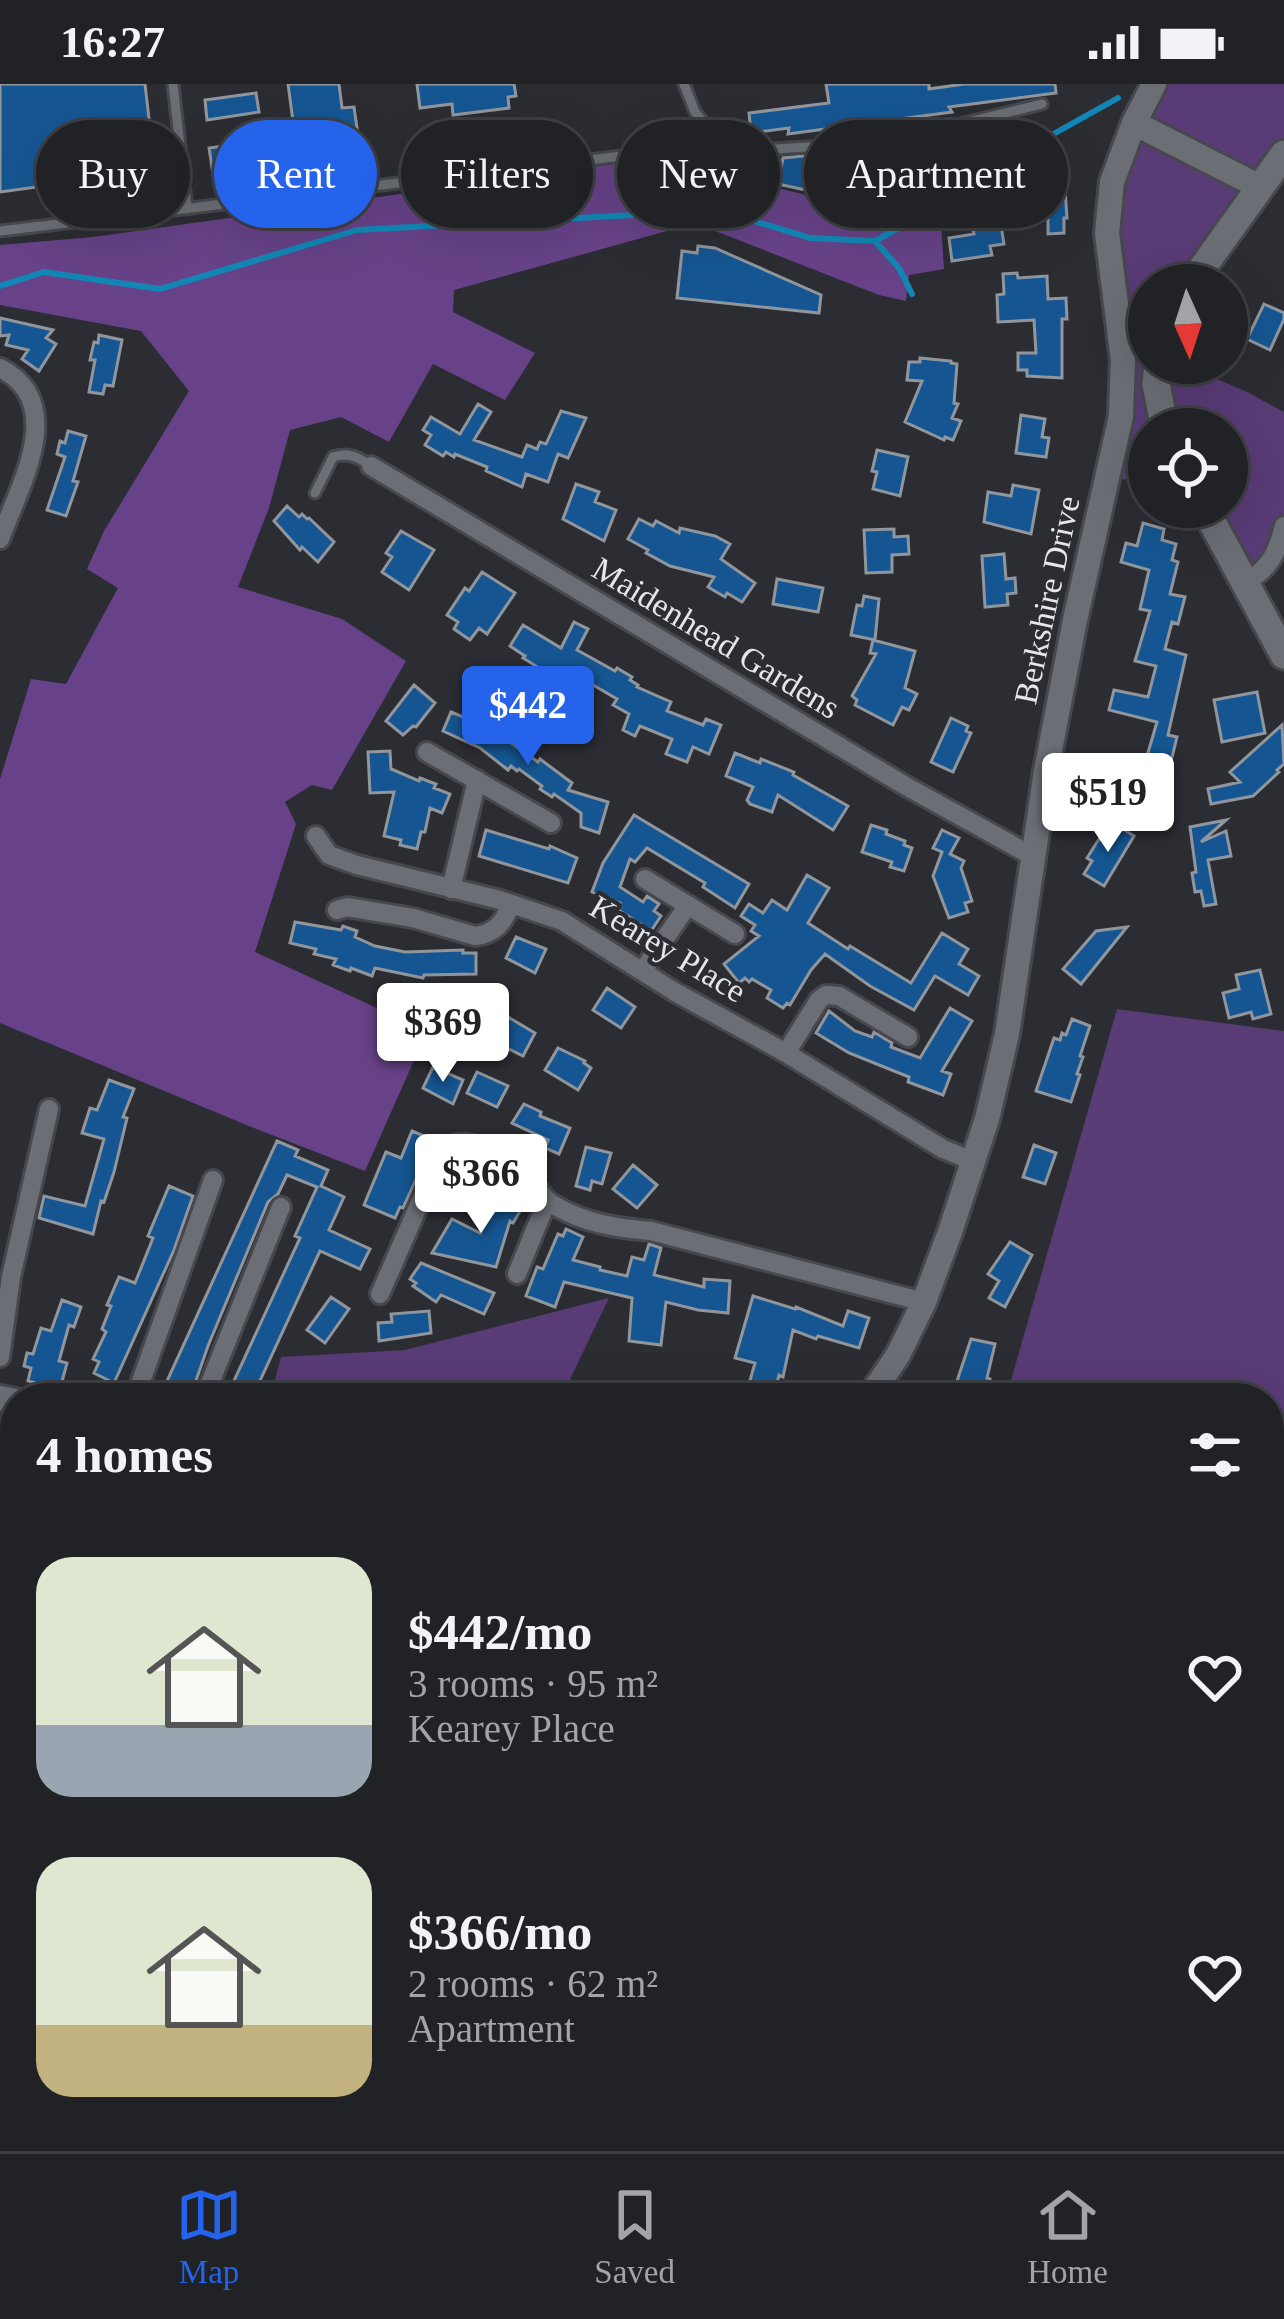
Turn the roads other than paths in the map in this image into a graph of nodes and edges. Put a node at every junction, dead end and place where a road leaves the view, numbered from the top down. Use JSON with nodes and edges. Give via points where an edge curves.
{"nodes":[{"id":1,"x":173,"y":84,"type":"edge"},
{"id":2,"x":684,"y":84,"type":"edge"},
{"id":3,"x":1154,"y":84,"type":"edge"},
{"id":4,"x":1042,"y":104,"type":"dead end"},
{"id":5,"x":177,"y":120,"type":"edge"},
{"id":6,"x":699,"y":120,"type":"edge"},
{"id":7,"x":1134,"y":124,"type":"junction"},
{"id":8,"x":780,"y":149,"type":"edge"},
{"id":9,"x":1284,"y":154,"type":"edge"},
{"id":10,"x":617,"y":157,"type":"edge"},
{"id":11,"x":1260,"y":187,"type":"junction"},
{"id":12,"x":190,"y":209,"type":"edge"},
{"id":13,"x":36,"y":227,"type":"edge"},
{"id":14,"x":0,"y":231,"type":"edge"},
{"id":15,"x":1205,"y":264,"type":"edge"},
{"id":16,"x":0,"y":368,"type":"edge"},
{"id":17,"x":371,"y":466,"type":"joint"},
{"id":18,"x":316,"y":493,"type":"dead end"},
{"id":19,"x":1284,"y":526,"type":"edge"},
{"id":20,"x":1215,"y":528,"type":"edge"},
{"id":21,"x":0,"y":539,"type":"edge"},
{"id":22,"x":1244,"y":583,"type":"junction"},
{"id":23,"x":1284,"y":655,"type":"edge"},
{"id":24,"x":428,"y":752,"type":"dead end"},
{"id":25,"x":477,"y":780,"type":"junction"},
{"id":26,"x":551,"y":823,"type":"dead end"},
{"id":27,"x":316,"y":836,"type":"dead end"},
{"id":28,"x":1034,"y":857,"type":"junction"},
{"id":29,"x":645,"y":879,"type":"dead end"},
{"id":30,"x":451,"y":889,"type":"junction"},
{"id":31,"x":511,"y":904,"type":"junction"},
{"id":32,"x":688,"y":905,"type":"junction"},
{"id":33,"x":337,"y":910,"type":"dead end"},
{"id":34,"x":735,"y":934,"type":"dead end"},
{"id":35,"x":644,"y":970,"type":"junction"},
{"id":36,"x":908,"y":1037,"type":"dead end"},
{"id":37,"x":786,"y":1053,"type":"junction"},
{"id":38,"x":49,"y":1108,"type":"dead end"},
{"id":39,"x":973,"y":1161,"type":"junction"},
{"id":40,"x":213,"y":1180,"type":"dead end"},
{"id":41,"x":548,"y":1202,"type":"junction"},
{"id":42,"x":281,"y":1207,"type":"dead end"},
{"id":43,"x":517,"y":1274,"type":"dead end"},
{"id":44,"x":380,"y":1294,"type":"dead end"},
{"id":45,"x":924,"y":1302,"type":"junction"},
{"id":46,"x":0,"y":1357,"type":"edge"},
{"id":47,"x":140,"y":1383,"type":"edge"},
{"id":48,"x":210,"y":1383,"type":"edge"},
{"id":49,"x":879,"y":1383,"type":"edge"}],
"edges":[{"from":1,"to":5,"type":"lane"},
{"from":2,"to":6,"type":"lane"},
{"from":3,"to":7,"type":"street","name":"Berkshire Drive"},
{"from":4,"to":8,"type":"lane","via":[[886,142]]},
{"from":7,"to":11,"type":"street"},
{"from":7,"to":28,"type":"street","name":"Berkshire Drive","via":[[1112,182],[1107,233],[1124,360],[1121,416]]},
{"from":9,"to":11,"type":"main road"},
{"from":10,"to":12,"type":"lane"},
{"from":11,"to":15,"type":"main road"},
{"from":13,"to":14,"type":"lane"},
{"from":16,"to":21,"type":"street","via":[[29,394],[37,418]]},
{"from":17,"to":18,"type":"lane","via":[[356,456],[333,457]]},
{"from":17,"to":28,"type":"street","name":"Maidenhead Gardens"},
{"from":19,"to":22,"type":"street","via":[[1271,562]]},
{"from":20,"to":22,"type":"main road"},
{"from":22,"to":23,"type":"main road"},
{"from":24,"to":25,"type":"street"},
{"from":25,"to":26,"type":"street"},
{"from":25,"to":30,"type":"street"},
{"from":27,"to":30,"type":"street","name":"Kearey Place","via":[[328,855]]},
{"from":28,"to":39,"type":"street","name":"Berkshire Drive","via":[[1007,1034]]},
{"from":29,"to":32,"type":"street"},
{"from":30,"to":31,"type":"street","name":"Kearey Place"},
{"from":31,"to":33,"type":"street","via":[[500,926],[475,936],[413,918]]},
{"from":31,"to":35,"type":"street","name":"Kearey Place","via":[[562,921]]},
{"from":32,"to":34,"type":"street"},
{"from":32,"to":35,"type":"street"},
{"from":35,"to":37,"type":"street","name":"Kearey Place"},
{"from":36,"to":37,"type":"street","via":[[826,994]]},
{"from":37,"to":39,"type":"street","name":"Kearey Place"},
{"from":38,"to":46,"type":"street"},
{"from":39,"to":45,"type":"street","name":"Berkshire Drive"},
{"from":40,"to":47,"type":"street"},
{"from":41,"to":43,"type":"street"},
{"from":41,"to":44,"type":"street","via":[[514,1167],[476,1147],[448,1145]]},
{"from":41,"to":45,"type":"street","via":[[606,1227],[651,1231]]},
{"from":42,"to":48,"type":"street"},
{"from":45,"to":49,"type":"street","name":"Berkshire Drive"}]}
